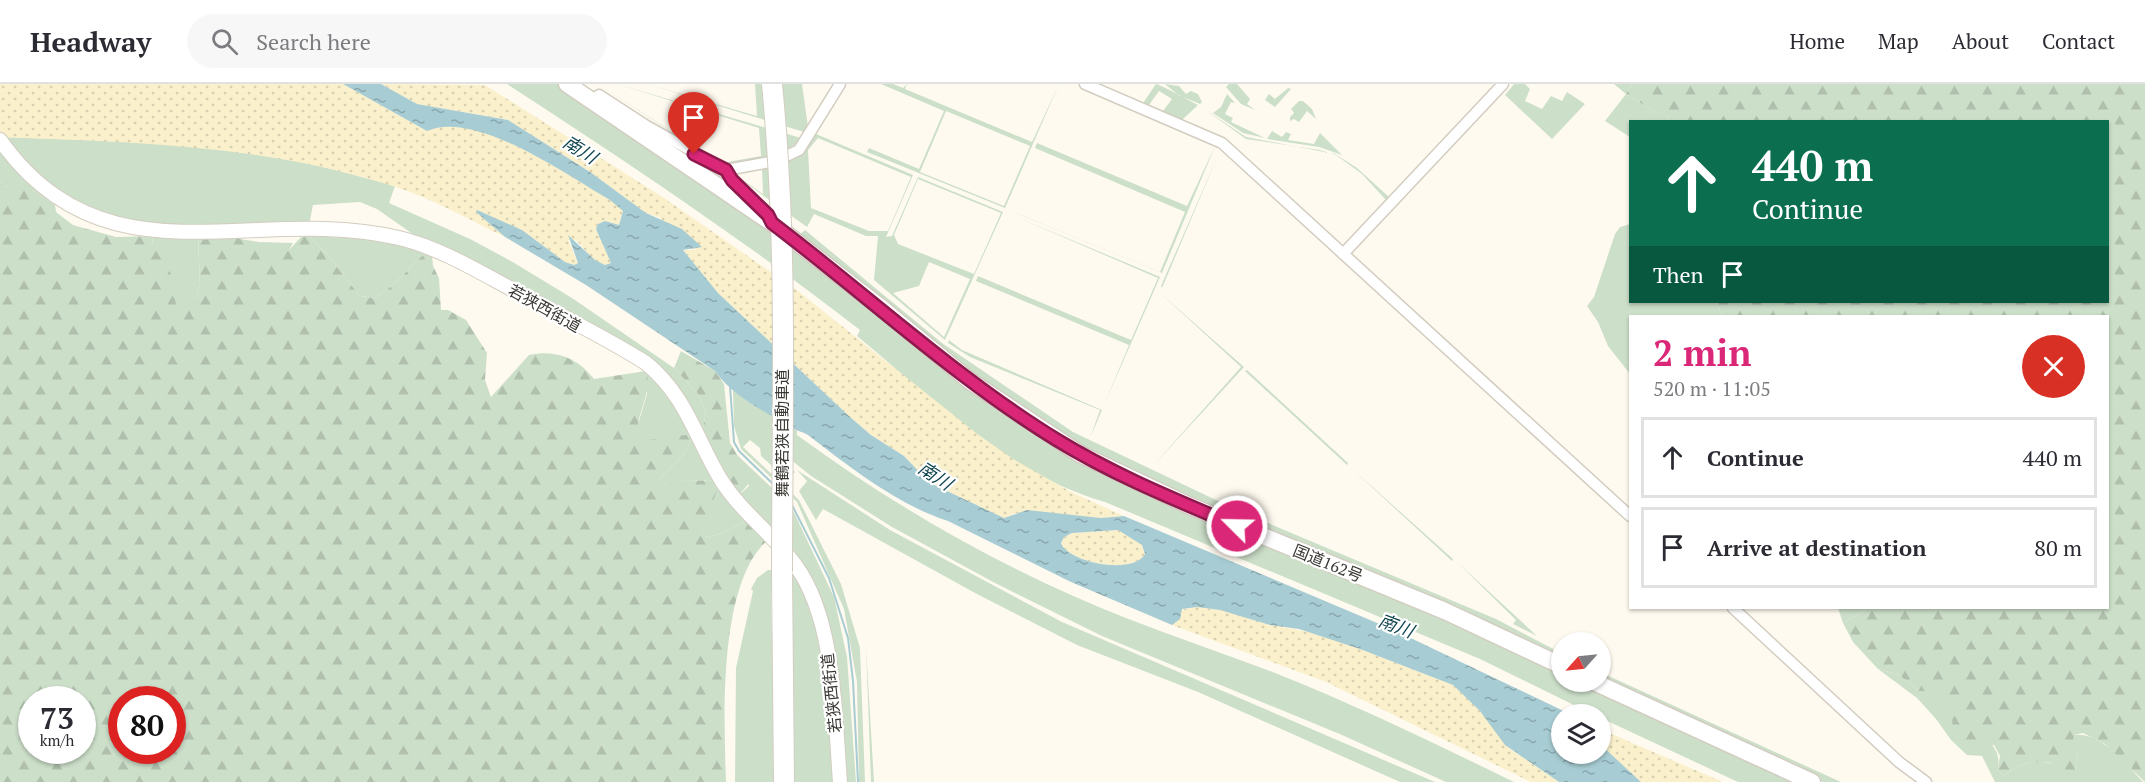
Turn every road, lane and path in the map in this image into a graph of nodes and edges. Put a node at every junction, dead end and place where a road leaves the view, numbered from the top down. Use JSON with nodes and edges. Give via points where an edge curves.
{"nodes":[{"id":1,"x":567,"y":84,"type":"edge"},
{"id":2,"x":772,"y":84,"type":"edge"},
{"id":3,"x":840,"y":84,"type":"edge"},
{"id":4,"x":1085,"y":84,"type":"edge"},
{"id":5,"x":1503,"y":84,"type":"edge"},
{"id":6,"x":592,"y":100,"type":"junction"},
{"id":7,"x":0,"y":140,"type":"edge"},
{"id":8,"x":726,"y":170,"type":"junction"},
{"id":9,"x":772,"y":223,"type":"junction"},
{"id":10,"x":1343,"y":254,"type":"junction"},
{"id":11,"x":1629,"y":515,"type":"edge"},
{"id":12,"x":1734,"y":609,"type":"edge"},
{"id":13,"x":1551,"y":661,"type":"edge"},
{"id":14,"x":1611,"y":689,"type":"edge"},
{"id":15,"x":784,"y":782,"type":"edge"},
{"id":16,"x":840,"y":782,"type":"edge"},
{"id":17,"x":1812,"y":782,"type":"edge"},
{"id":18,"x":1926,"y":782,"type":"edge"}],
"edges":[{"from":1,"to":6,"type":"highway","name":"国道162号"},
{"from":2,"to":15,"type":"highway","name":"舞鶴若狭自動車道","bridge":true,"via":[[782,310]]},
{"from":3,"to":8,"type":"street","via":[[808,139],[794,154]]},
{"from":4,"to":10,"type":"street","via":[[1216,138]]},
{"from":5,"to":10,"type":"street"},
{"from":6,"to":8,"type":"street","via":[[599,96]]},
{"from":6,"to":9,"type":"highway","name":"国道162号"},
{"from":7,"to":16,"type":"street","name":"若狭西街道","via":[[38,183],[74,210],[104,222],[142,229],[359,232],[403,239],[466,265],[645,363],[679,398],[731,494],[792,560],[810,589],[825,642]]},
{"from":8,"to":9,"type":"street"},
{"from":9,"to":13,"type":"highway","name":"国道162号","via":[[970,381],[1080,454],[1188,505],[1445,611]]},
{"from":10,"to":11,"type":"street"},
{"from":12,"to":18,"type":"street","via":[[1899,762]]},
{"from":14,"to":17,"type":"highway"}]}
